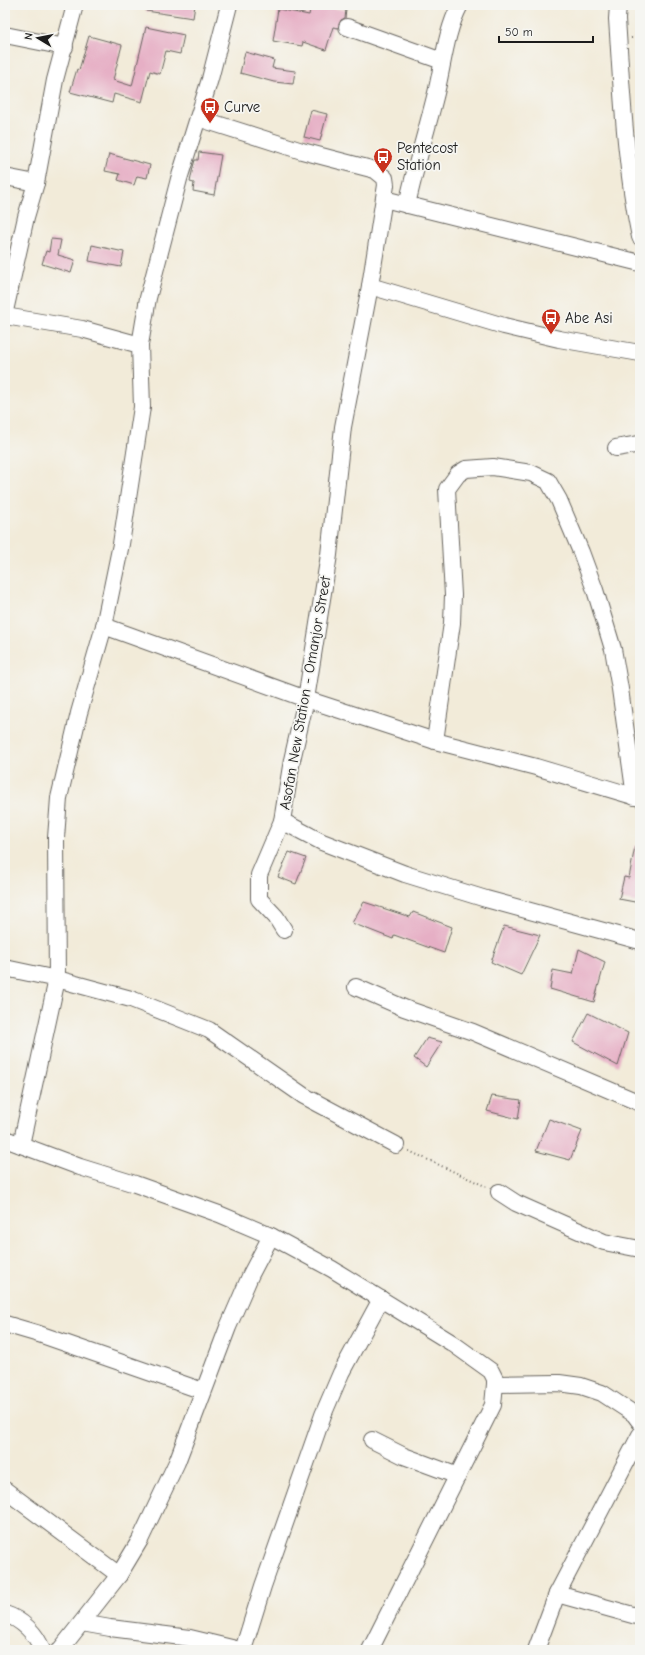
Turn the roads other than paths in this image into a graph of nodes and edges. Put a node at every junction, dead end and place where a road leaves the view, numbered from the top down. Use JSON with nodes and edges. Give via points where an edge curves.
{"nodes":[{"id":1,"x":75,"y":5,"type":"edge"},
{"id":2,"x":229,"y":5,"type":"edge"},
{"id":3,"x":460,"y":5,"type":"edge"},
{"id":4,"x":618,"y":5,"type":"edge"},
{"id":5,"x":347,"y":27,"type":"dead end"},
{"id":6,"x":5,"y":35,"type":"edge"},
{"id":7,"x":65,"y":47,"type":"junction"},
{"id":8,"x":442,"y":61,"type":"junction"},
{"id":9,"x":198,"y":118,"type":"junction"},
{"id":10,"x":5,"y":177,"type":"edge"},
{"id":11,"x":36,"y":183,"type":"junction"},
{"id":12,"x":384,"y":199,"type":"junction"},
{"id":13,"x":407,"y":205,"type":"junction"},
{"id":14,"x":640,"y":236,"type":"edge"},
{"id":15,"x":640,"y":263,"type":"edge"},
{"id":16,"x":370,"y":286,"type":"junction"},
{"id":17,"x":5,"y":311,"type":"edge"},
{"id":18,"x":5,"y":316,"type":"edge"},
{"id":19,"x":140,"y":345,"type":"junction"},
{"id":20,"x":640,"y":353,"type":"edge"},
{"id":21,"x":640,"y":444,"type":"edge"},
{"id":22,"x":616,"y":448,"type":"dead end"},
{"id":23,"x":104,"y":626,"type":"junction"},
{"id":24,"x":306,"y":699,"type":"junction"},
{"id":25,"x":434,"y":741,"type":"junction"},
{"id":26,"x":638,"y":798,"type":"edge"},
{"id":27,"x":282,"y":821,"type":"junction"},
{"id":28,"x":284,"y":930,"type":"dead end"},
{"id":29,"x":640,"y":941,"type":"edge"},
{"id":30,"x":5,"y":968,"type":"edge"},
{"id":31,"x":57,"y":979,"type":"junction"},
{"id":32,"x":356,"y":987,"type":"dead end"},
{"id":33,"x":640,"y":1103,"type":"edge"},
{"id":34,"x":5,"y":1139,"type":"edge"},
{"id":35,"x":21,"y":1145,"type":"junction"},
{"id":36,"x":396,"y":1145,"type":"road end"},
{"id":37,"x":499,"y":1192,"type":"road end"},
{"id":38,"x":271,"y":1236,"type":"junction"},
{"id":39,"x":640,"y":1249,"type":"edge"},
{"id":40,"x":381,"y":1299,"type":"junction"},
{"id":41,"x":5,"y":1324,"type":"edge"},
{"id":42,"x":495,"y":1384,"type":"junction"},
{"id":43,"x":203,"y":1391,"type":"junction"},
{"id":44,"x":640,"y":1422,"type":"edge"},
{"id":45,"x":640,"y":1435,"type":"edge"},
{"id":46,"x":372,"y":1440,"type":"dead end"},
{"id":47,"x":458,"y":1476,"type":"junction"},
{"id":48,"x":5,"y":1490,"type":"edge"},
{"id":49,"x":119,"y":1574,"type":"junction"},
{"id":50,"x":557,"y":1594,"type":"junction"},
{"id":51,"x":5,"y":1614,"type":"edge"},
{"id":52,"x":640,"y":1618,"type":"edge"},
{"id":53,"x":82,"y":1623,"type":"junction"},
{"id":54,"x":42,"y":1650,"type":"edge"},
{"id":55,"x":60,"y":1650,"type":"edge"},
{"id":56,"x":240,"y":1650,"type":"edge"},
{"id":57,"x":243,"y":1650,"type":"edge"},
{"id":58,"x":370,"y":1650,"type":"edge"},
{"id":59,"x":536,"y":1650,"type":"edge"}],
"edges":[{"from":1,"to":7,"type":"street"},
{"from":2,"to":9,"type":"street"},
{"from":3,"to":8,"type":"street"},
{"from":4,"to":14,"type":"street","via":[[616,19],[624,129],[632,201]]},
{"from":5,"to":8,"type":"street"},
{"from":6,"to":7,"type":"street"},
{"from":7,"to":11,"type":"street","via":[[52,94]]},
{"from":8,"to":13,"type":"street"},
{"from":9,"to":12,"type":"street","name":"Asofan New Station - Omanjor Street","via":[[302,151],[375,170],[384,178]]},
{"from":9,"to":19,"type":"street","via":[[148,298]]},
{"from":10,"to":11,"type":"street"},
{"from":11,"to":17,"type":"street"},
{"from":12,"to":13,"type":"street"},
{"from":12,"to":16,"type":"street","name":"Asofan New Station - Omanjor Street"},
{"from":13,"to":15,"type":"street"},
{"from":16,"to":20,"type":"street","via":[[504,326]]},
{"from":16,"to":24,"type":"street","name":"Asofan New Station - Omanjor Street","via":[[343,427],[329,555]]},
{"from":18,"to":19,"type":"street","via":[[82,329]]},
{"from":19,"to":23,"type":"street","via":[[142,407],[121,544]]},
{"from":21,"to":22,"type":"street"},
{"from":23,"to":24,"type":"street"},
{"from":23,"to":31,"type":"street","via":[[78,713],[59,798],[56,838]]},
{"from":24,"to":25,"type":"street"},
{"from":24,"to":27,"type":"street","name":"Asofan New Station - Omanjor Street"},
{"from":25,"to":26,"type":"street","via":[[536,767]]},
{"from":25,"to":26,"type":"street","via":[[452,623],[453,595],[447,489],[458,474],[466,470],[493,467],[531,473],[548,481],[582,552],[595,590],[613,649]]},
{"from":27,"to":28,"type":"street","via":[[259,875],[259,899]]},
{"from":27,"to":29,"type":"street","name":"Asofan New Station - Omanjor Street","via":[[322,842],[405,874]]},
{"from":30,"to":31,"type":"street"},
{"from":31,"to":35,"type":"street"},
{"from":31,"to":36,"type":"street","via":[[131,999],[209,1030],[304,1096]]},
{"from":32,"to":33,"type":"street","via":[[404,1008],[480,1035]]},
{"from":34,"to":35,"type":"street"},
{"from":35,"to":38,"type":"street","via":[[219,1214]]},
{"from":37,"to":39,"type":"street","via":[[516,1203],[604,1242]]},
{"from":38,"to":40,"type":"street"},
{"from":38,"to":43,"type":"street","via":[[251,1274]]},
{"from":40,"to":42,"type":"street","via":[[452,1342],[491,1372]]},
{"from":40,"to":57,"type":"street","via":[[341,1373],[323,1416],[256,1605]]},
{"from":41,"to":43,"type":"street"},
{"from":42,"to":44,"type":"street","via":[[559,1383],[581,1386],[602,1394],[634,1414]]},
{"from":42,"to":47,"type":"street","via":[[493,1406]]},
{"from":43,"to":49,"type":"street","via":[[177,1462],[140,1540]]},
{"from":45,"to":50,"type":"street"},
{"from":46,"to":47,"type":"street","via":[[404,1456]]},
{"from":47,"to":58,"type":"street"},
{"from":48,"to":49,"type":"street"},
{"from":49,"to":53,"type":"street"},
{"from":50,"to":52,"type":"street"},
{"from":50,"to":59,"type":"street"},
{"from":51,"to":54,"type":"street","via":[[32,1632]]},
{"from":53,"to":55,"type":"street"},
{"from":53,"to":56,"type":"street","via":[[190,1638]]}]}
